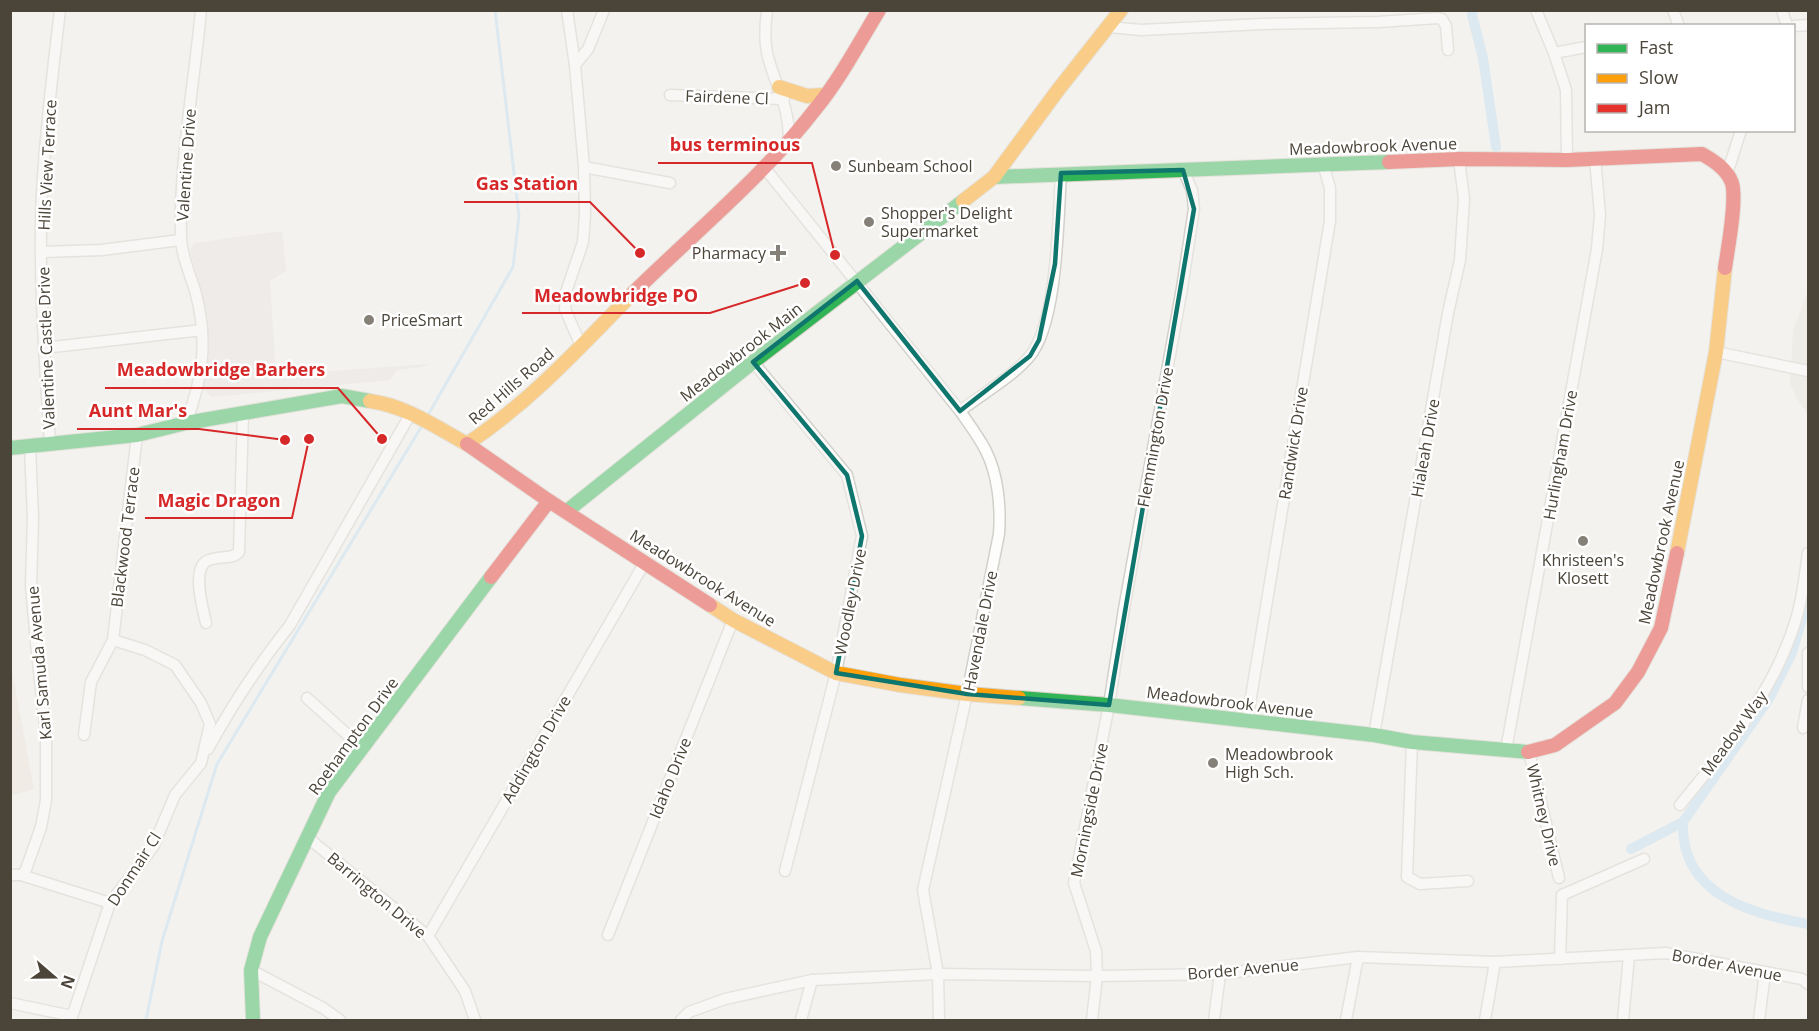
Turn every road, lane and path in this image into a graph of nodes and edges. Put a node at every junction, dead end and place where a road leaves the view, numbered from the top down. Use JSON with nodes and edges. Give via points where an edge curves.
{"nodes":[{"id":1,"x":60,"y":10,"type":"edge"},
{"id":2,"x":201,"y":10,"type":"edge"},
{"id":3,"x":567,"y":10,"type":"edge"},
{"id":4,"x":604,"y":10,"type":"edge"},
{"id":5,"x":767,"y":10,"type":"edge"},
{"id":6,"x":879,"y":10,"type":"edge"},
{"id":7,"x":1121,"y":10,"type":"edge"},
{"id":8,"x":1327,"y":10,"type":"edge"},
{"id":9,"x":1536,"y":10,"type":"edge"},
{"id":10,"x":1323,"y":21,"type":"junction"},
{"id":11,"x":1109,"y":27,"type":"junction"},
{"id":12,"x":1585,"y":47,"type":"edge"},
{"id":13,"x":1448,"y":50,"type":"dead end"},
{"id":14,"x":1554,"y":54,"type":"junction"},
{"id":15,"x":575,"y":65,"type":"junction"},
{"id":16,"x":781,"y":93,"type":"junction"},
{"id":17,"x":670,"y":95,"type":"dead end"},
{"id":18,"x":825,"y":95,"type":"junction"},
{"id":19,"x":1740,"y":132,"type":"edge"},
{"id":20,"x":789,"y":138,"type":"junction"},
{"id":21,"x":1595,"y":158,"type":"junction"},
{"id":22,"x":1459,"y":159,"type":"junction"},
{"id":23,"x":1566,"y":160,"type":"junction"},
{"id":24,"x":1323,"y":164,"type":"junction"},
{"id":25,"x":584,"y":166,"type":"junction"},
{"id":26,"x":763,"y":166,"type":"junction"},
{"id":27,"x":1183,"y":170,"type":"junction"},
{"id":28,"x":1061,"y":173,"type":"junction"},
{"id":29,"x":1727,"y":174,"type":"junction"},
{"id":30,"x":994,"y":177,"type":"junction"},
{"id":31,"x":670,"y":183,"type":"dead end"},
{"id":32,"x":180,"y":240,"type":"junction"},
{"id":33,"x":42,"y":252,"type":"junction"},
{"id":34,"x":857,"y":281,"type":"junction"},
{"id":35,"x":202,"y":330,"type":"junction"},
{"id":36,"x":581,"y":346,"type":"junction"},
{"id":37,"x":44,"y":348,"type":"junction"},
{"id":38,"x":1716,"y":352,"type":"junction"},
{"id":39,"x":753,"y":362,"type":"junction"},
{"id":40,"x":1809,"y":371,"type":"edge"},
{"id":41,"x":960,"y":411,"type":"junction"},
{"id":42,"x":411,"y":413,"type":"junction"},
{"id":43,"x":243,"y":414,"type":"junction"},
{"id":44,"x":186,"y":423,"type":"junction"},
{"id":45,"x":137,"y":435,"type":"junction"},
{"id":46,"x":50,"y":444,"type":"junction"},
{"id":47,"x":467,"y":444,"type":"junction"},
{"id":48,"x":30,"y":447,"type":"junction"},
{"id":49,"x":10,"y":448,"type":"edge"},
{"id":50,"x":549,"y":501,"type":"junction"},
{"id":51,"x":567,"y":511,"type":"junction"},
{"id":52,"x":1809,"y":553,"type":"edge"},
{"id":53,"x":645,"y":562,"type":"junction"},
{"id":54,"x":734,"y":620,"type":"junction"},
{"id":55,"x":206,"y":623,"type":"dead end"},
{"id":56,"x":113,"y":640,"type":"junction"},
{"id":57,"x":1809,"y":653,"type":"edge"},
{"id":58,"x":837,"y":673,"type":"junction"},
{"id":59,"x":1809,"y":687,"type":"edge"},
{"id":60,"x":968,"y":694,"type":"junction"},
{"id":61,"x":307,"y":698,"type":"dead end"},
{"id":62,"x":1809,"y":700,"type":"edge"},
{"id":63,"x":1109,"y":705,"type":"junction"},
{"id":64,"x":1246,"y":721,"type":"junction"},
{"id":65,"x":1803,"y":728,"type":"dead end"},
{"id":66,"x":84,"y":735,"type":"dead end"},
{"id":67,"x":1374,"y":735,"type":"junction"},
{"id":68,"x":1412,"y":742,"type":"junction"},
{"id":69,"x":361,"y":747,"type":"junction"},
{"id":70,"x":1506,"y":750,"type":"junction"},
{"id":71,"x":1529,"y":752,"type":"junction"},
{"id":72,"x":201,"y":763,"type":"junction"},
{"id":73,"x":1680,"y":805,"type":"dead end"},
{"id":74,"x":307,"y":837,"type":"junction"},
{"id":75,"x":1644,"y":859,"type":"dead end"},
{"id":76,"x":785,"y":871,"type":"dead end"},
{"id":77,"x":16,"y":875,"type":"edge"},
{"id":78,"x":1559,"y":878,"type":"dead end"},
{"id":79,"x":1468,"y":880,"type":"dead end"},
{"id":80,"x":110,"y":903,"type":"junction"},
{"id":81,"x":608,"y":935,"type":"dead end"},
{"id":82,"x":428,"y":936,"type":"junction"},
{"id":83,"x":1629,"y":956,"type":"junction"},
{"id":84,"x":1358,"y":957,"type":"junction"},
{"id":85,"x":1560,"y":959,"type":"junction"},
{"id":86,"x":1494,"y":962,"type":"junction"},
{"id":87,"x":251,"y":970,"type":"junction"},
{"id":88,"x":1765,"y":973,"type":"junction"},
{"id":89,"x":938,"y":974,"type":"junction"},
{"id":90,"x":1220,"y":974,"type":"junction"},
{"id":91,"x":1096,"y":976,"type":"junction"},
{"id":92,"x":812,"y":980,"type":"junction"},
{"id":93,"x":1809,"y":984,"type":"edge"},
{"id":94,"x":10,"y":1003,"type":"edge"},
{"id":95,"x":72,"y":1018,"type":"edge"},
{"id":96,"x":253,"y":1020,"type":"edge"},
{"id":97,"x":340,"y":1020,"type":"edge"},
{"id":98,"x":475,"y":1020,"type":"edge"},
{"id":99,"x":681,"y":1020,"type":"edge"},
{"id":100,"x":801,"y":1020,"type":"edge"},
{"id":101,"x":939,"y":1020,"type":"edge"},
{"id":102,"x":1092,"y":1020,"type":"edge"},
{"id":103,"x":1214,"y":1020,"type":"edge"},
{"id":104,"x":1346,"y":1020,"type":"edge"},
{"id":105,"x":1485,"y":1020,"type":"edge"},
{"id":106,"x":1623,"y":1020,"type":"edge"},
{"id":107,"x":1759,"y":1020,"type":"edge"}],
"edges":[{"from":1,"to":33,"type":"street","name":"Hills View Terrace","via":[[46,138]]},
{"from":2,"to":32,"type":"street","name":"Valentine Drive","via":[[183,159]]},
{"from":3,"to":15,"type":"street"},
{"from":4,"to":15,"type":"street","via":[[588,49]]},
{"from":5,"to":16,"type":"street","via":[[765,41]]},
{"from":6,"to":18,"type":"street","name":"Red Hills Road"},
{"from":7,"to":11,"type":"street"},
{"from":8,"to":10,"type":"street"},
{"from":9,"to":14,"type":"street"},
{"from":10,"to":11,"type":"street","via":[[1141,30]]},
{"from":10,"to":13,"type":"street","via":[[1438,18],[1446,26]]},
{"from":11,"to":30,"type":"street","name":"Meadowbrook Main"},
{"from":12,"to":14,"type":"street"},
{"from":14,"to":23,"type":"street","via":[[1566,90]]},
{"from":15,"to":25,"type":"street"},
{"from":16,"to":17,"type":"street","name":"Fairdene Cl"},
{"from":16,"to":18,"type":"street","via":[[812,98]]},
{"from":16,"to":20,"type":"street","via":[[789,118]]},
{"from":18,"to":20,"type":"street","name":"Red Hills Road"},
{"from":19,"to":29,"type":"street"},
{"from":20,"to":26,"type":"street","name":"Red Hills Road"},
{"from":21,"to":23,"type":"street","name":"Meadowbrook Avenue"},
{"from":21,"to":29,"type":"street","name":"Meadowbrook Avenue","via":[[1702,154]]},
{"from":21,"to":70,"type":"street","name":"Hurlingham Drive","via":[[1600,215],[1597,249]]},
{"from":22,"to":23,"type":"street","name":"Meadowbrook Avenue"},
{"from":22,"to":24,"type":"street","name":"Meadowbrook Avenue"},
{"from":22,"to":67,"type":"street","name":"Hialeah Drive","via":[[1464,199],[1460,260]]},
{"from":24,"to":27,"type":"street","name":"Meadowbrook Avenue"},
{"from":24,"to":64,"type":"street","name":"Randwick Drive","via":[[1330,188],[1330,221]]},
{"from":25,"to":31,"type":"street"},
{"from":25,"to":36,"type":"street","via":[[583,242],[565,309]]},
{"from":26,"to":34,"type":"street","name":"Havendale Drive"},
{"from":26,"to":36,"type":"street","name":"Red Hills Road"},
{"from":27,"to":28,"type":"street","name":"Meadowbrook Avenue"},
{"from":27,"to":63,"type":"street","name":"Flemmington Drive","via":[[1192,190],[1194,209]]},
{"from":28,"to":30,"type":"street","name":"Meadowbrook Avenue"},
{"from":28,"to":41,"type":"street","via":[[1055,264],[1049,308],[1039,340],[1023,363]]},
{"from":29,"to":38,"type":"street","name":"Meadowbrook Avenue","via":[[1733,198]]},
{"from":30,"to":34,"type":"street","name":"Meadowbrook Main"},
{"from":32,"to":33,"type":"street","name":"Hills View Terrace","via":[[102,250]]},
{"from":32,"to":35,"type":"street","name":"Valentine Drive"},
{"from":33,"to":37,"type":"street","name":"Valentine Castle Drive"},
{"from":34,"to":39,"type":"street","name":"Meadowbrook Main"},
{"from":34,"to":41,"type":"street","name":"Havendale Drive"},
{"from":35,"to":37,"type":"street"},
{"from":35,"to":44,"type":"street","name":"Valentine Drive","via":[[199,387]]},
{"from":36,"to":47,"type":"street","name":"Red Hills Road","via":[[493,427]]},
{"from":37,"to":46,"type":"street","name":"Valentine Castle Drive"},
{"from":38,"to":40,"type":"street"},
{"from":38,"to":71,"type":"street","name":"Meadowbrook Avenue","via":[[1661,628],[1638,672],[1615,703],[1555,745]]},
{"from":39,"to":51,"type":"street","name":"Meadowbrook Main"},
{"from":39,"to":58,"type":"street","name":"Woodley Drive","via":[[847,476],[856,508],[862,536]]},
{"from":41,"to":60,"type":"street","name":"Havendale Drive","via":[[986,451],[1000,517]]},
{"from":42,"to":43,"type":"street","name":"Red Hills Road","via":[[386,403],[342,396]]},
{"from":42,"to":47,"type":"street","name":"Red Hills Road"},
{"from":42,"to":72,"type":"street","via":[[290,625],[233,704]]},
{"from":43,"to":44,"type":"street","name":"Red Hills Road"},
{"from":43,"to":55,"type":"street","via":[[240,548],[237,555],[209,560],[202,566],[200,597]]},
{"from":44,"to":45,"type":"street","name":"Red Hills Road"},
{"from":45,"to":46,"type":"street","name":"Red Hills Road"},
{"from":45,"to":56,"type":"street","name":"Blackwood Terrace"},
{"from":46,"to":48,"type":"street","name":"Red Hills Road"},
{"from":47,"to":50,"type":"street","name":"Meadowbrook Avenue"},
{"from":48,"to":49,"type":"street","name":"Red Hills Road"},
{"from":48,"to":77,"type":"street","name":"Karl Samuda Avenue","via":[[31,586],[46,733],[46,800],[25,872]]},
{"from":50,"to":51,"type":"street","name":"Meadowbrook Avenue"},
{"from":50,"to":69,"type":"street","name":"Roehampton Drive"},
{"from":51,"to":53,"type":"street","name":"Meadowbrook Avenue"},
{"from":52,"to":73,"type":"street","name":"Meadow Way","via":[[1798,615],[1775,674],[1736,736]]},
{"from":53,"to":54,"type":"street","name":"Meadowbrook Avenue"},
{"from":53,"to":82,"type":"street","name":"Addington Drive"},
{"from":54,"to":58,"type":"street","name":"Meadowbrook Avenue"},
{"from":54,"to":81,"type":"street","name":"Idaho Drive"},
{"from":56,"to":66,"type":"street","via":[[91,682]]},
{"from":56,"to":72,"type":"street","name":"Donmair Cl","via":[[175,665],[210,724]]},
{"from":57,"to":59,"type":"street"},
{"from":58,"to":60,"type":"street","name":"Meadowbrook Avenue"},
{"from":58,"to":76,"type":"street","name":"Woodley Drive"},
{"from":60,"to":63,"type":"street","name":"Meadowbrook Avenue"},
{"from":60,"to":89,"type":"street","name":"Havendale Drive","via":[[922,890]]},
{"from":61,"to":69,"type":"street"},
{"from":62,"to":65,"type":"street"},
{"from":63,"to":64,"type":"street","name":"Meadowbrook Avenue"},
{"from":63,"to":91,"type":"street","name":"Morningside Drive","via":[[1074,882],[1096,951]]},
{"from":64,"to":67,"type":"street","name":"Meadowbrook Avenue"},
{"from":67,"to":68,"type":"street","name":"Meadowbrook Avenue"},
{"from":68,"to":70,"type":"street","name":"Meadowbrook Avenue"},
{"from":68,"to":79,"type":"street","via":[[1407,878],[1420,884]]},
{"from":69,"to":74,"type":"street","name":"Roehampton Drive","via":[[329,792]]},
{"from":70,"to":71,"type":"street","name":"Meadowbrook Avenue"},
{"from":71,"to":78,"type":"street","name":"Whitney Drive"},
{"from":72,"to":80,"type":"street","name":"Donmair Cl","via":[[175,795],[153,847]]},
{"from":74,"to":82,"type":"street","name":"Barrington Drive"},
{"from":74,"to":87,"type":"street","name":"Roehampton Drive","via":[[260,937]]},
{"from":75,"to":85,"type":"street","via":[[1562,895]]},
{"from":77,"to":80,"type":"street"},
{"from":80,"to":95,"type":"street","name":"Donmair Cl"},
{"from":82,"to":98,"type":"street","name":"Barrington Drive","via":[[465,991]]},
{"from":83,"to":85,"type":"street","name":"Border Avenue"},
{"from":83,"to":88,"type":"street","name":"Border Avenue","via":[[1666,953]]},
{"from":83,"to":106,"type":"street"},
{"from":84,"to":86,"type":"street","name":"Border Avenue"},
{"from":84,"to":90,"type":"street","name":"Border Avenue"},
{"from":84,"to":104,"type":"street"},
{"from":85,"to":86,"type":"street","name":"Border Avenue"},
{"from":86,"to":105,"type":"street"},
{"from":87,"to":96,"type":"street","name":"Roehampton Drive"},
{"from":87,"to":97,"type":"street"},
{"from":88,"to":93,"type":"street","name":"Border Avenue","via":[[1802,979]]},
{"from":88,"to":107,"type":"street"},
{"from":89,"to":91,"type":"street","name":"Border Avenue"},
{"from":89,"to":92,"type":"street","name":"Border Avenue"},
{"from":89,"to":101,"type":"street","name":"Havendale Drive"},
{"from":90,"to":91,"type":"street","name":"Border Avenue"},
{"from":90,"to":103,"type":"street"},
{"from":91,"to":102,"type":"street","name":"Morningside Drive"},
{"from":92,"to":99,"type":"street","name":"Border Avenue","via":[[725,999],[689,1012]]},
{"from":92,"to":100,"type":"street"},
{"from":94,"to":95,"type":"street","name":"Donmair Cl"}]}
